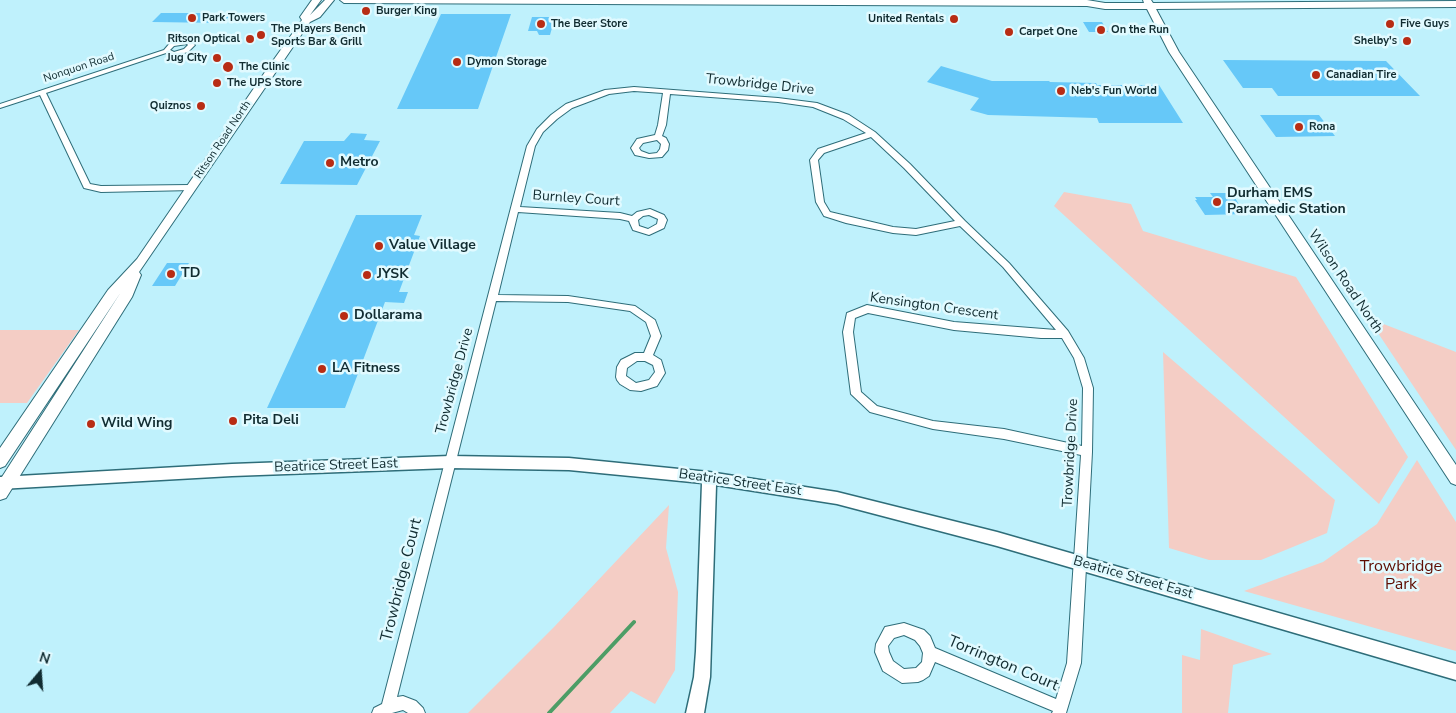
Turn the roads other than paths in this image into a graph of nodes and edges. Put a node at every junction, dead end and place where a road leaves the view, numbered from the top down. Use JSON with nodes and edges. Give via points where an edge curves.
{"nodes":[{"id":1,"x":317,"y":0,"type":"edge"},
{"id":2,"x":330,"y":0,"type":"edge"},
{"id":3,"x":344,"y":0,"type":"edge"},
{"id":4,"x":752,"y":0,"type":"edge"},
{"id":5,"x":1296,"y":0,"type":"edge"},
{"id":6,"x":1344,"y":0,"type":"edge"},
{"id":7,"x":582,"y":1,"type":"edge"},
{"id":8,"x":1148,"y":2,"type":"edge"},
{"id":9,"x":1427,"y":4,"type":"junction"},
{"id":10,"x":1456,"y":4,"type":"edge"},
{"id":11,"x":307,"y":20,"type":"junction"},
{"id":12,"x":166,"y":52,"type":"dead end"},
{"id":13,"x":667,"y":91,"type":"junction"},
{"id":14,"x":42,"y":92,"type":"junction"},
{"id":15,"x":0,"y":106,"type":"edge"},
{"id":16,"x":872,"y":134,"type":"junction"},
{"id":17,"x":658,"y":137,"type":"dead end"},
{"id":18,"x":190,"y":188,"type":"junction"},
{"id":19,"x":516,"y":209,"type":"junction"},
{"id":20,"x":634,"y":219,"type":"dead end"},
{"id":21,"x":962,"y":223,"type":"junction"},
{"id":22,"x":141,"y":262,"type":"junction"},
{"id":23,"x":492,"y":298,"type":"junction"},
{"id":24,"x":1065,"y":334,"type":"junction"},
{"id":25,"x":647,"y":357,"type":"dead end"},
{"id":26,"x":1087,"y":452,"type":"junction"},
{"id":27,"x":0,"y":461,"type":"edge"},
{"id":28,"x":450,"y":462,"type":"junction"},
{"id":29,"x":709,"y":478,"type":"junction"},
{"id":30,"x":1456,"y":478,"type":"edge"},
{"id":31,"x":2,"y":487,"type":"edge"},
{"id":32,"x":1080,"y":563,"type":"junction"},
{"id":33,"x":930,"y":653,"type":"dead end"},
{"id":34,"x":1456,"y":672,"type":"edge"},
{"id":35,"x":384,"y":710,"type":"edge"},
{"id":36,"x":1060,"y":710,"type":"edge"},
{"id":37,"x":418,"y":713,"type":"edge"},
{"id":38,"x":695,"y":713,"type":"edge"}],
"edges":[{"from":1,"to":11,"type":"main road","name":"Ritson Road North","via":[[304,17]]},
{"from":2,"to":11,"type":"main road","name":"Ritson Road North","via":[[317,15]]},
{"from":3,"to":7,"type":"main road"},
{"from":4,"to":7,"type":"main road","via":[[744,3]]},
{"from":4,"to":8,"type":"main road","via":[[1087,3],[1105,6]]},
{"from":5,"to":8,"type":"main road"},
{"from":6,"to":9,"type":"main road"},
{"from":8,"to":9,"type":"main road"},
{"from":8,"to":30,"type":"main road","name":"Wilson Road North","via":[[1174,52]]},
{"from":9,"to":10,"type":"main road"},
{"from":11,"to":18,"type":"main road","name":"Ritson Road North"},
{"from":12,"to":14,"type":"street","name":"Nonquon Road"},
{"from":13,"to":16,"type":"street","name":"Trowbridge Drive","via":[[814,105],[846,117]]},
{"from":13,"to":17,"type":"street"},
{"from":13,"to":19,"type":"street","name":"Trowbridge Drive","via":[[634,89],[608,92],[569,106],[554,117],[531,146]]},
{"from":14,"to":15,"type":"street","name":"Nonquon Road"},
{"from":14,"to":18,"type":"street","via":[[87,186],[101,189]]},
{"from":16,"to":21,"type":"street","name":"Trowbridge Drive"},
{"from":16,"to":21,"type":"street","via":[[821,151],[814,160],[820,202],[828,214],[916,232]]},
{"from":18,"to":22,"type":"main road","name":"Ritson Road North"},
{"from":19,"to":20,"type":"street","name":"Burnley Court"},
{"from":19,"to":23,"type":"street","name":"Trowbridge Drive"},
{"from":21,"to":24,"type":"street","name":"Trowbridge Drive","via":[[1006,265]]},
{"from":22,"to":27,"type":"main road","name":"Ritson Road North","via":[[113,294]]},
{"from":22,"to":31,"type":"main road","name":"Ritson Road North","via":[[127,294]]},
{"from":23,"to":25,"type":"street","via":[[568,299],[632,308],[650,320],[656,336]]},
{"from":23,"to":28,"type":"street","name":"Trowbridge Drive"},
{"from":24,"to":26,"type":"street","name":"Trowbridge Drive","via":[[1079,358],[1088,388]]},
{"from":24,"to":26,"type":"street","name":"Kensington Crescent","via":[[954,326],[867,309],[850,316],[848,332],[856,394],[874,409],[933,425],[1004,434]]},
{"from":26,"to":32,"type":"street","name":"Trowbridge Drive"},
{"from":28,"to":29,"type":"street","name":"Beatrice Street East","via":[[588,466]]},
{"from":28,"to":31,"type":"street","name":"Beatrice Street East","via":[[242,469]]},
{"from":28,"to":35,"type":"street","name":"Trowbridge Court"},
{"from":29,"to":32,"type":"street","name":"Beatrice Street East","via":[[837,498]]},
{"from":29,"to":38,"type":"street","via":[[704,651]]},
{"from":32,"to":34,"type":"street","name":"Beatrice Street East"},
{"from":32,"to":36,"type":"street","name":"Trowbridge Drive","via":[[1074,663]]},
{"from":33,"to":36,"type":"street","name":"Torrington Court"},
{"from":35,"to":37,"type":"street","name":"Trowbridge Court","via":[[404,703]]}]}
